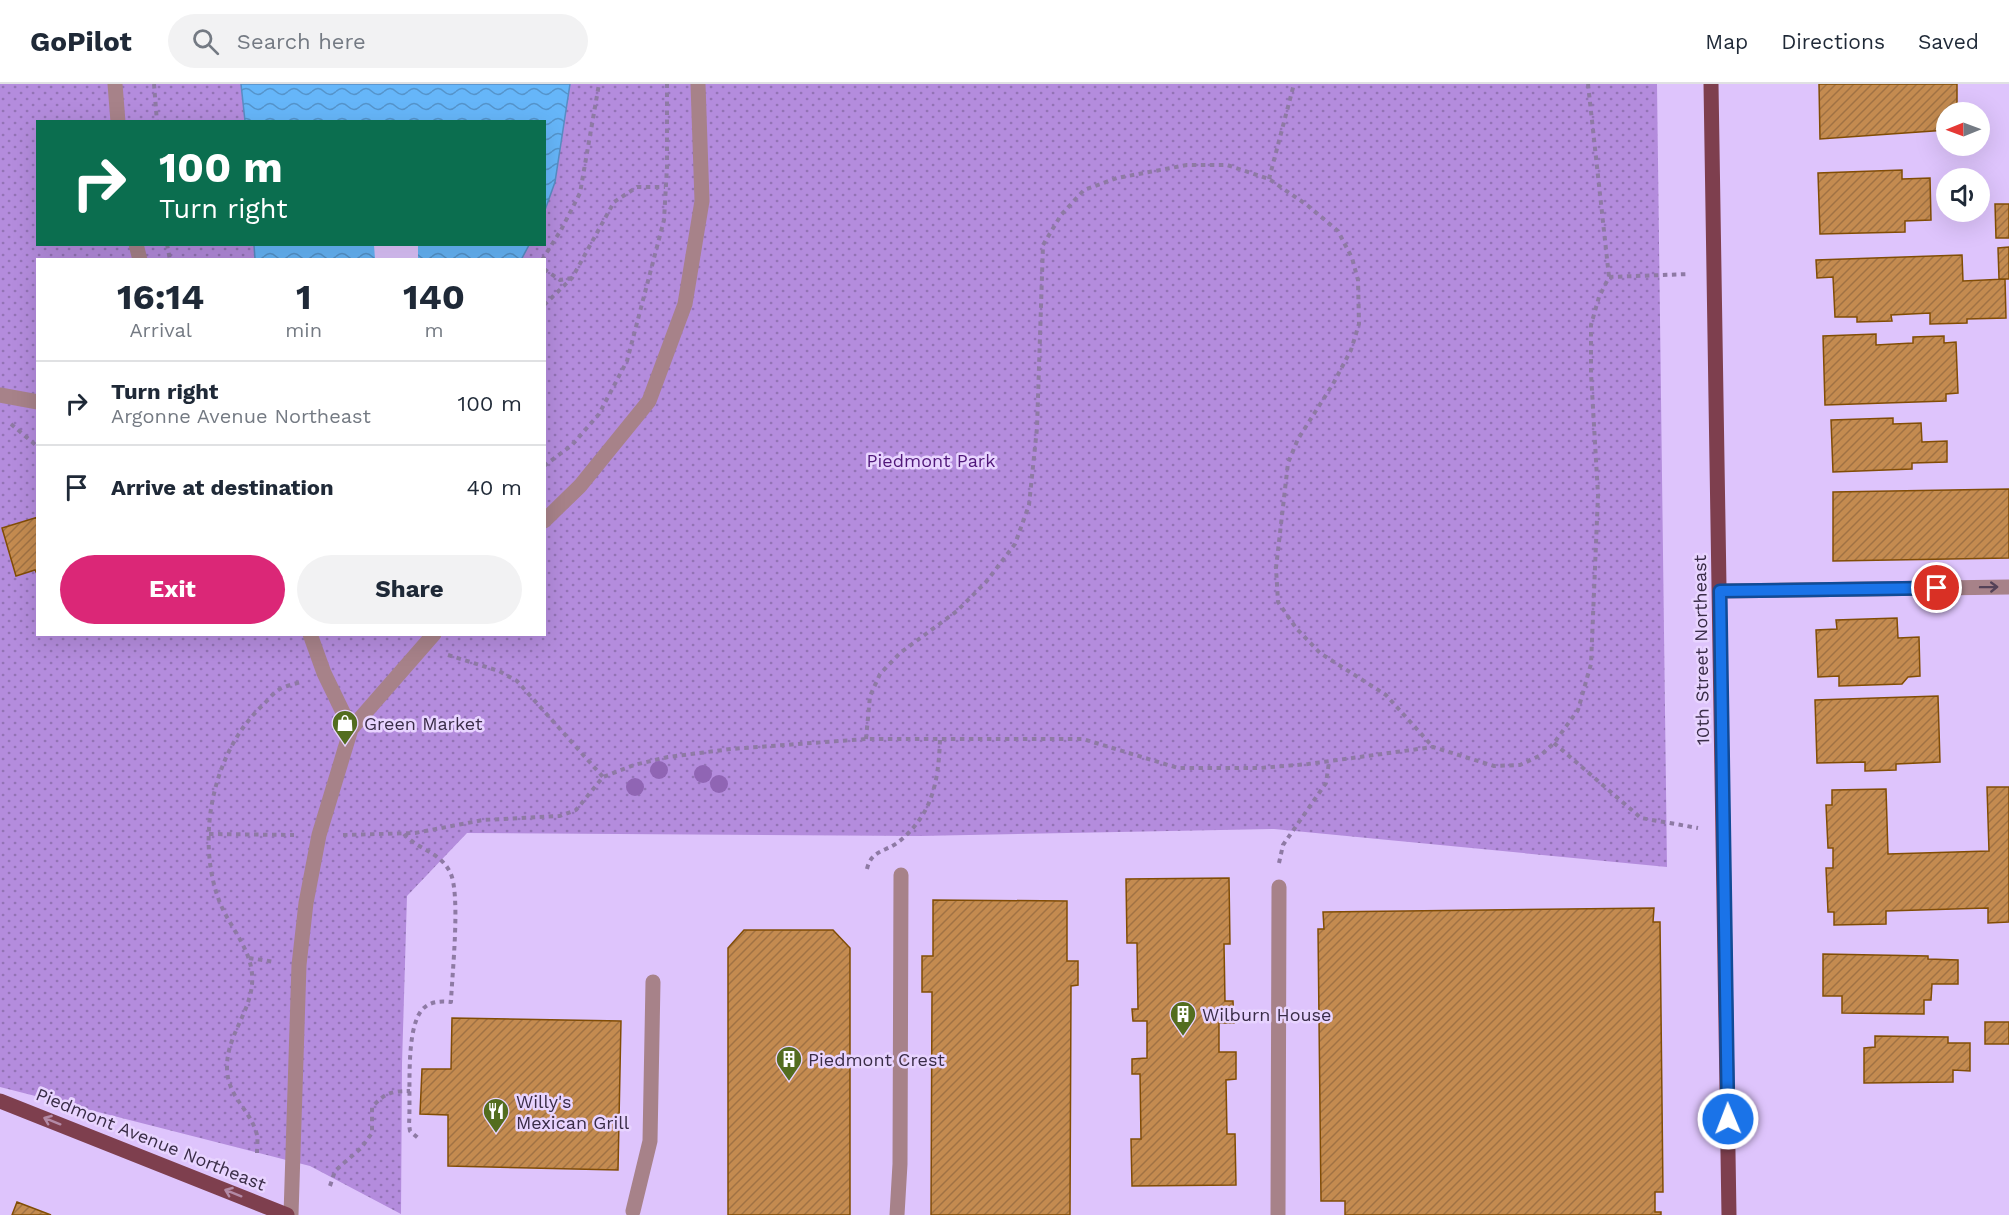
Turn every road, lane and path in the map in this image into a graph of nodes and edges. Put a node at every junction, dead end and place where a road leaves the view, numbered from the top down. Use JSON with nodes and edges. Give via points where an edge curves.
{"nodes":[{"id":1,"x":115,"y":84,"type":"edge"},
{"id":2,"x":154,"y":84,"type":"edge"},
{"id":3,"x":599,"y":84,"type":"edge"},
{"id":4,"x":667,"y":84,"type":"edge"},
{"id":5,"x":698,"y":84,"type":"edge"},
{"id":6,"x":1294,"y":84,"type":"edge"},
{"id":7,"x":1588,"y":84,"type":"edge"},
{"id":8,"x":1711,"y":84,"type":"edge"},
{"id":9,"x":118,"y":120,"type":"edge"},
{"id":10,"x":157,"y":120,"type":"edge"},
{"id":11,"x":1269,"y":179,"type":"junction"},
{"id":12,"x":665,"y":187,"type":"junction"},
{"id":13,"x":543,"y":258,"type":"edge"},
{"id":14,"x":546,"y":270,"type":"edge"},
{"id":15,"x":1714,"y":273,"type":"junction"},
{"id":16,"x":1609,"y":277,"type":"junction"},
{"id":17,"x":572,"y":278,"type":"junction"},
{"id":18,"x":546,"y":303,"type":"edge"},
{"id":19,"x":0,"y":396,"type":"edge"},
{"id":20,"x":36,"y":402,"type":"edge"},
{"id":21,"x":7,"y":420,"type":"dead end"},
{"id":22,"x":36,"y":445,"type":"edge"},
{"id":23,"x":546,"y":464,"type":"edge"},
{"id":24,"x":546,"y":519,"type":"edge"},
{"id":25,"x":2009,"y":587,"type":"edge"},
{"id":26,"x":1720,"y":591,"type":"junction"},
{"id":27,"x":311,"y":636,"type":"edge"},
{"id":28,"x":432,"y":636,"type":"edge"},
{"id":29,"x":422,"y":647,"type":"junction"},
{"id":30,"x":324,"y":673,"type":"junction"},
{"id":31,"x":351,"y":729,"type":"junction"},
{"id":32,"x":866,"y":739,"type":"junction"},
{"id":33,"x":940,"y":739,"type":"junction"},
{"id":34,"x":1554,"y":743,"type":"junction"},
{"id":35,"x":1433,"y":747,"type":"junction"},
{"id":36,"x":1329,"y":762,"type":"junction"},
{"id":37,"x":603,"y":777,"type":"junction"},
{"id":38,"x":1722,"y":831,"type":"junction"},
{"id":39,"x":209,"y":834,"type":"junction"},
{"id":40,"x":404,"y":834,"type":"junction"},
{"id":41,"x":319,"y":836,"type":"junction"},
{"id":42,"x":867,"y":869,"type":"dead end"},
{"id":43,"x":901,"y":875,"type":"dead end"},
{"id":44,"x":1279,"y":888,"type":"joint"},
{"id":45,"x":653,"y":982,"type":"dead end"},
{"id":46,"x":410,"y":1091,"type":"junction"},
{"id":47,"x":0,"y":1101,"type":"edge"},
{"id":48,"x":418,"y":1138,"type":"dead end"},
{"id":49,"x":257,"y":1153,"type":"dead end"},
{"id":50,"x":330,"y":1186,"type":"dead end"},
{"id":51,"x":633,"y":1211,"type":"dead end"},
{"id":52,"x":289,"y":1215,"type":"edge"},
{"id":53,"x":897,"y":1215,"type":"edge"},
{"id":54,"x":1278,"y":1215,"type":"edge"},
{"id":55,"x":1729,"y":1215,"type":"edge"}],
"edges":[{"from":1,"to":9,"type":"street"},
{"from":2,"to":10,"type":"path"},
{"from":3,"to":13,"type":"path","via":[[580,193]]},
{"from":4,"to":12,"type":"path"},
{"from":5,"to":24,"type":"street","via":[[702,201],[685,304],[649,401],[580,486]]},
{"from":6,"to":11,"type":"path"},
{"from":7,"to":16,"type":"path"},
{"from":8,"to":15,"type":"main road","name":"10th Street Northeast"},
{"from":11,"to":32,"type":"path","via":[[1227,165],[1187,165],[1117,178],[1084,190],[1061,215],[1043,245],[1029,505],[1015,544],[957,611],[900,652],[880,674],[870,696]]},
{"from":11,"to":35,"type":"path","via":[[1338,231],[1358,280],[1359,324],[1351,350],[1288,463],[1275,568],[1278,602],[1320,653],[1386,695]]},
{"from":12,"to":17,"type":"path","via":[[637,187],[614,202]]},
{"from":12,"to":23,"type":"path","via":[[664,220],[627,361],[598,414],[572,445]]},
{"from":14,"to":17,"type":"path","via":[[560,280]]},
{"from":15,"to":16,"type":"path"},
{"from":15,"to":26,"type":"main road","name":"10th Street Northeast"},
{"from":16,"to":34,"type":"path","via":[[1591,325],[1598,495],[1591,664],[1578,710]]},
{"from":17,"to":18,"type":"path"},
{"from":19,"to":20,"type":"street"},
{"from":21,"to":22,"type":"path"},
{"from":26,"to":25,"type":"street","one_way":true},
{"from":26,"to":38,"type":"main road","name":"10th Street Northeast"},
{"from":27,"to":30,"type":"street"},
{"from":28,"to":29,"type":"street"},
{"from":29,"to":31,"type":"street"},
{"from":29,"to":37,"type":"path","via":[[499,671],[517,681]]},
{"from":30,"to":31,"type":"street"},
{"from":30,"to":39,"type":"path","via":[[280,689],[254,713],[236,738],[213,796]]},
{"from":31,"to":41,"type":"street"},
{"from":32,"to":33,"type":"path"},
{"from":32,"to":37,"type":"path","via":[[668,757]]},
{"from":33,"to":36,"type":"path","via":[[1083,739],[1178,768],[1260,768]]},
{"from":33,"to":42,"type":"path","via":[[939,768],[932,796],[918,823],[897,842],[874,855]]},
{"from":34,"to":35,"type":"path","via":[[1541,755],[1520,765],[1507,766],[1494,766]]},
{"from":34,"to":38,"type":"path","via":[[1641,818]]},
{"from":35,"to":36,"type":"path"},
{"from":36,"to":44,"type":"path","via":[[1326,783],[1283,845],[1278,865]]},
{"from":37,"to":40,"type":"path","via":[[576,810],[560,816],[483,820]]},
{"from":38,"to":55,"type":"main road","name":"10th Street Northeast"},
{"from":39,"to":41,"type":"path"},
{"from":39,"to":49,"type":"path","via":[[220,904],[249,958],[252,975],[244,1016],[231,1038],[227,1070],[231,1090],[257,1135]]},
{"from":40,"to":41,"type":"path"},
{"from":40,"to":46,"type":"path","via":[[435,854],[450,872],[456,891],[451,1002],[436,1001],[421,1011],[412,1032]]},
{"from":41,"to":52,"type":"street","via":[[299,965]]},
{"from":43,"to":53,"type":"street"},
{"from":44,"to":54,"type":"street"},
{"from":45,"to":51,"type":"street","via":[[650,1141]]},
{"from":46,"to":48,"type":"path","via":[[410,1131]]},
{"from":46,"to":50,"type":"path","via":[[382,1096],[372,1107],[372,1133],[362,1148],[335,1171]]},
{"from":52,"to":47,"type":"main road","name":"Piedmont Avenue Northeast","one_way":true}]}
